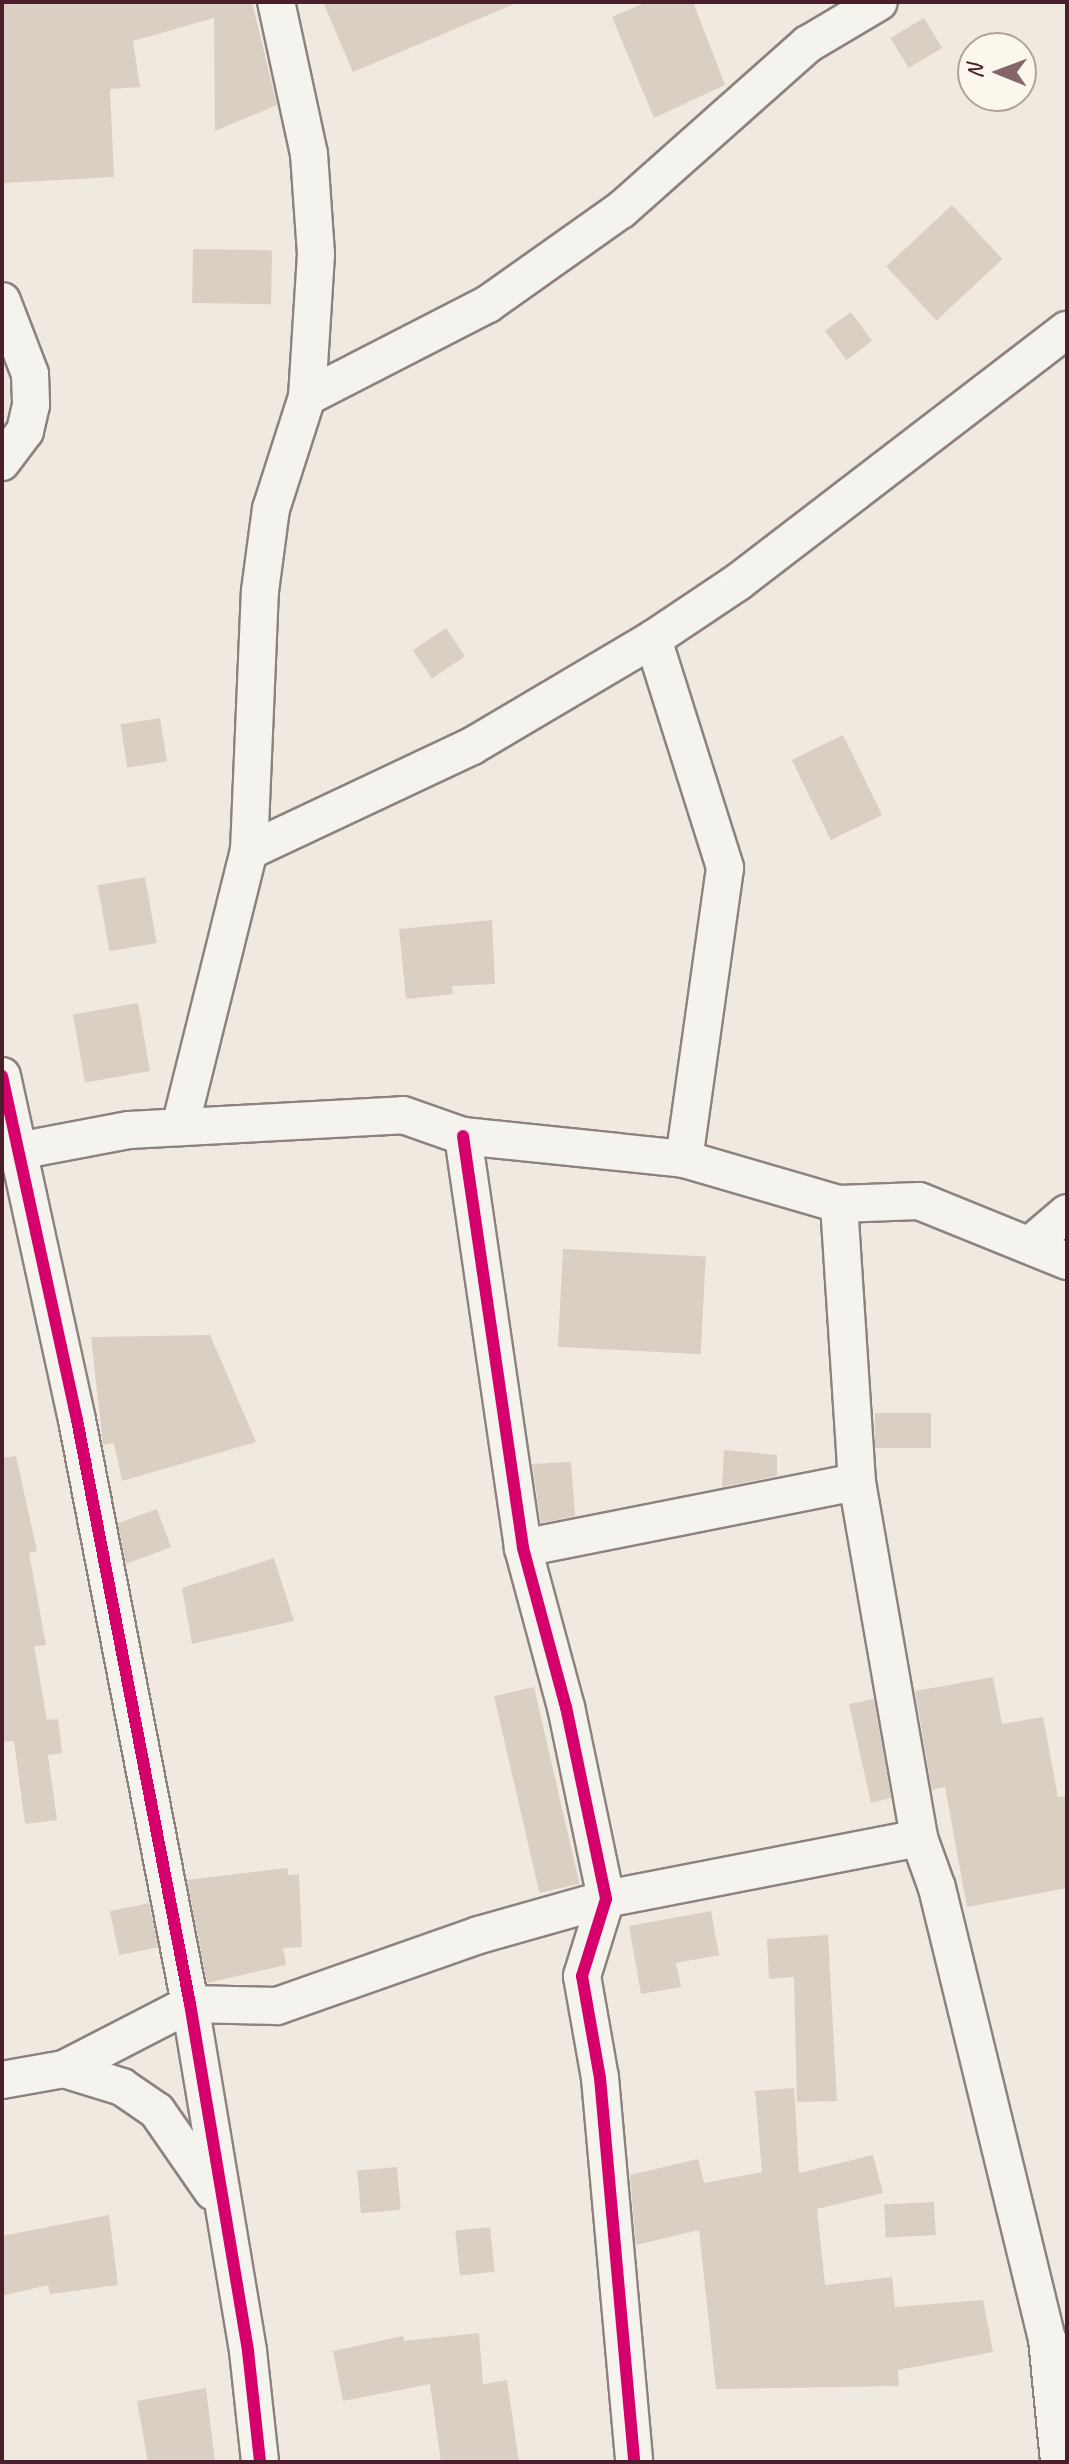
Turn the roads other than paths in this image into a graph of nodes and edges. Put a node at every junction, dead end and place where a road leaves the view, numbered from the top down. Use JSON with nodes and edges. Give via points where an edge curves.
{"nodes":[{"id":1,"x":276,"y":2,"type":"edge"},
{"id":2,"x":879,"y":2,"type":"edge"},
{"id":3,"x":2,"y":301,"type":"edge"},
{"id":4,"x":1067,"y":330,"type":"edge"},
{"id":5,"x":307,"y":397,"type":"junction"},
{"id":6,"x":2,"y":462,"type":"edge"},
{"id":7,"x":653,"y":639,"type":"junction"},
{"id":8,"x":249,"y":851,"type":"junction"},
{"id":9,"x":2,"y":1076,"type":"edge"},
{"id":10,"x":180,"y":1127,"type":"junction"},
{"id":11,"x":463,"y":1136,"type":"junction"},
{"id":12,"x":10,"y":1152,"type":"edge"},
{"id":13,"x":684,"y":1159,"type":"junction"},
{"id":14,"x":839,"y":1204,"type":"junction"},
{"id":15,"x":1067,"y":1213,"type":"edge"},
{"id":16,"x":1032,"y":1243,"type":"junction"},
{"id":17,"x":1067,"y":1261,"type":"edge"},
{"id":18,"x":857,"y":1482,"type":"junction"},
{"id":19,"x":523,"y":1548,"type":"junction"},
{"id":20,"x":919,"y":1838,"type":"junction"},
{"id":21,"x":606,"y":1899,"type":"junction"},
{"id":22,"x":190,"y":2004,"type":"junction"},
{"id":23,"x":64,"y":2069,"type":"junction"},
{"id":24,"x":2,"y":2080,"type":"edge"},
{"id":25,"x":224,"y":2212,"type":"junction"},
{"id":26,"x":260,"y":2462,"type":"edge"},
{"id":27,"x":634,"y":2462,"type":"edge"},
{"id":28,"x":1059,"y":2462,"type":"edge"}],
"edges":[{"from":1,"to":5,"type":"street","via":[[309,154],[316,254]]},
{"from":2,"to":5,"type":"street","via":[[808,44],[621,210],[488,304]]},
{"from":3,"to":6,"type":"street","via":[[30,374],[31,405],[25,431]]},
{"from":4,"to":7,"type":"street","via":[[738,582]]},
{"from":5,"to":8,"type":"street","via":[[271,509],[260,591]]},
{"from":7,"to":8,"type":"street","via":[[472,746]]},
{"from":7,"to":13,"type":"street","via":[[725,868]]},
{"from":8,"to":10,"type":"street"},
{"from":9,"to":12,"type":"street"},
{"from":10,"to":11,"type":"street","via":[[403,1115]]},
{"from":10,"to":12,"type":"street","via":[[75,1137]]},
{"from":11,"to":13,"type":"street"},
{"from":11,"to":19,"type":"street"},
{"from":12,"to":22,"type":"street"},
{"from":13,"to":14,"type":"street"},
{"from":14,"to":16,"type":"street","via":[[919,1201]]},
{"from":14,"to":18,"type":"street"},
{"from":15,"to":16,"type":"street"},
{"from":16,"to":17,"type":"street"},
{"from":18,"to":19,"type":"street"},
{"from":18,"to":20,"type":"street"},
{"from":19,"to":21,"type":"street","via":[[566,1707]]},
{"from":20,"to":21,"type":"street"},
{"from":20,"to":28,"type":"street","via":[[937,1888],[1023,2227],[1047,2339]]},
{"from":21,"to":22,"type":"street","via":[[277,2006]]},
{"from":21,"to":27,"type":"street","via":[[582,1976],[600,2078]]},
{"from":22,"to":23,"type":"street"},
{"from":22,"to":25,"type":"street"},
{"from":23,"to":24,"type":"street"},
{"from":23,"to":25,"type":"street","via":[[122,2087],[157,2111],[186,2145]]},
{"from":25,"to":26,"type":"street"}]}
